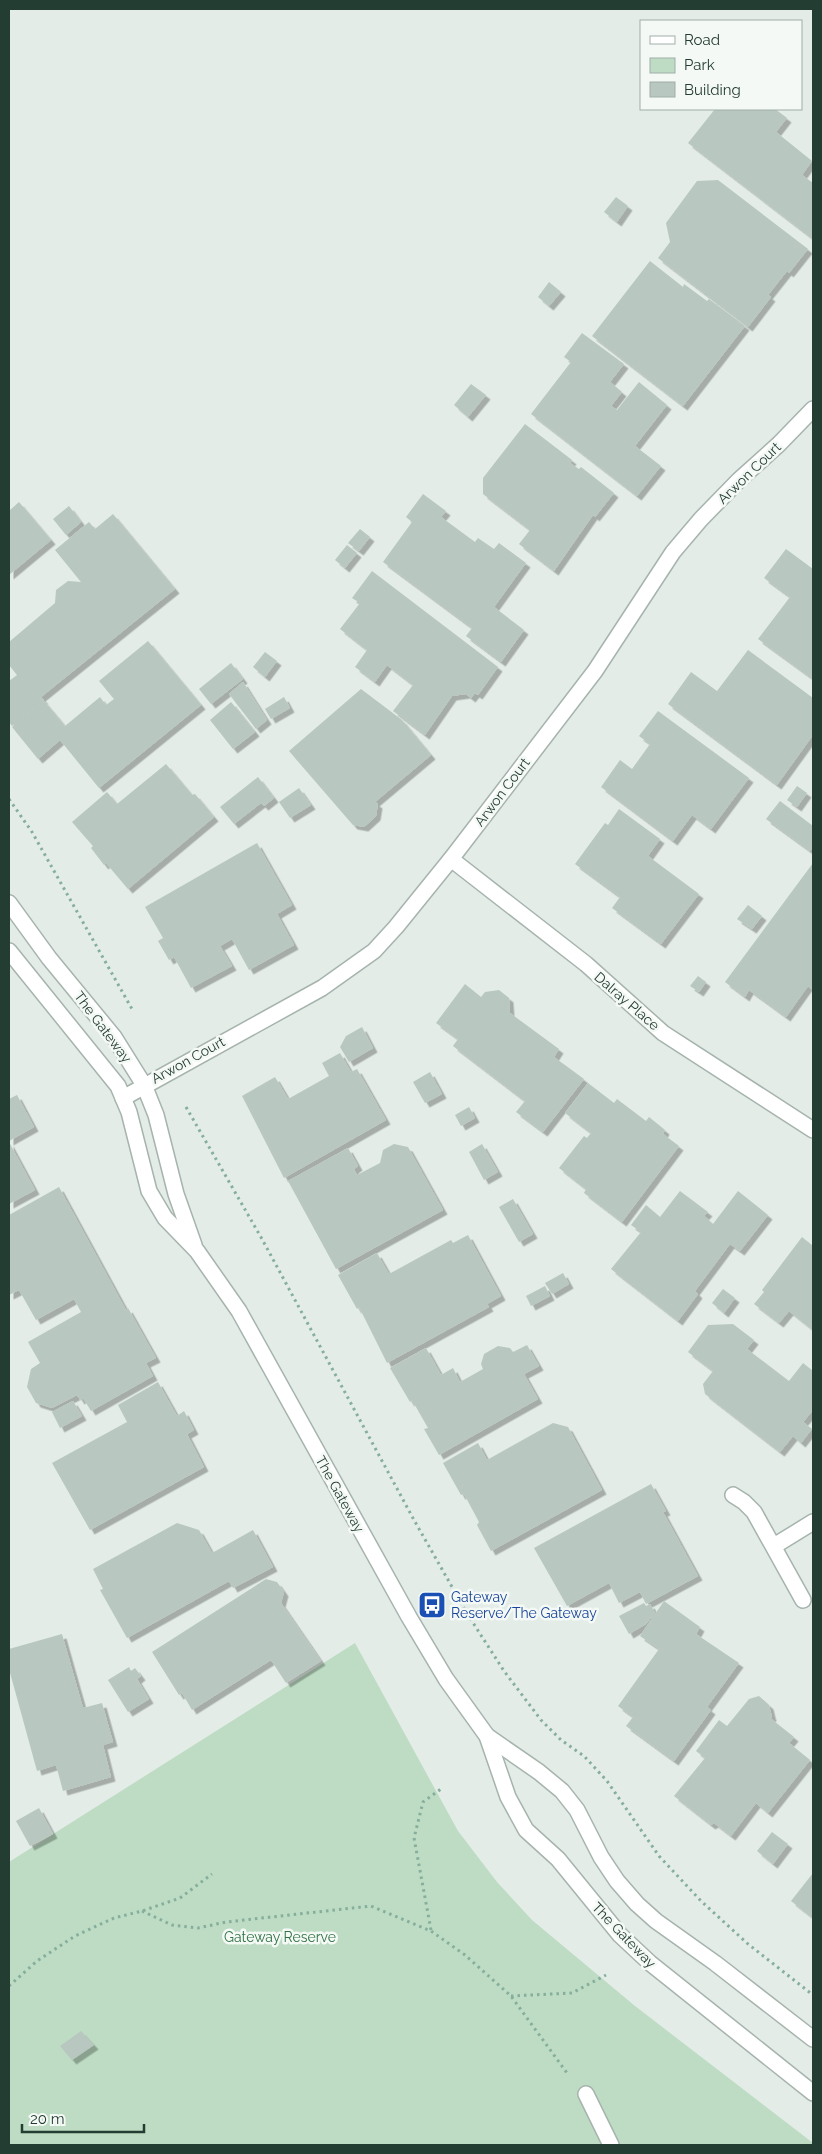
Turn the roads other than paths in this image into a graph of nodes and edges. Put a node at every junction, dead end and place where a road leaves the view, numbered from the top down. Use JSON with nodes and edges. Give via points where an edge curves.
{"nodes":[{"id":1,"x":813,"y":409,"type":"edge"},
{"id":2,"x":451,"y":858,"type":"junction"},
{"id":3,"x":10,"y":908,"type":"edge"},
{"id":4,"x":9,"y":951,"type":"edge"},
{"id":5,"x":144,"y":1085,"type":"junction"},
{"id":6,"x":123,"y":1098,"type":"junction"},
{"id":7,"x":813,"y":1130,"type":"edge"},
{"id":8,"x":197,"y":1251,"type":"junction"},
{"id":9,"x":733,"y":1494,"type":"dead end"},
{"id":10,"x":813,"y":1522,"type":"edge"},
{"id":11,"x":774,"y":1546,"type":"junction"},
{"id":12,"x":803,"y":1600,"type":"dead end"},
{"id":13,"x":487,"y":1736,"type":"junction"},
{"id":14,"x":813,"y":2039,"type":"edge"},
{"id":15,"x":813,"y":2092,"type":"edge"},
{"id":16,"x":586,"y":2094,"type":"road end"},
{"id":17,"x":611,"y":2145,"type":"edge"}],
"edges":[{"from":1,"to":2,"type":"street","name":"Arwon Court","via":[[701,519],[674,552],[595,671]]},
{"from":2,"to":5,"type":"street","name":"Arwon Court","via":[[396,927],[349,971]]},
{"from":2,"to":7,"type":"street","name":"Dalray Place","via":[[572,952],[664,1033]]},
{"from":3,"to":5,"type":"street","name":"The Gateway","via":[[114,1037]]},
{"from":4,"to":6,"type":"street","name":"The Gateway","via":[[98,1059]]},
{"from":5,"to":6,"type":"street","name":"Arwon Court"},
{"from":5,"to":8,"type":"street","name":"The Gateway","via":[[156,1115],[176,1194]]},
{"from":6,"to":8,"type":"street","name":"The Gateway","via":[[149,1190],[165,1218]]},
{"from":8,"to":13,"type":"street","name":"The Gateway","via":[[239,1311],[432,1656]]},
{"from":9,"to":11,"type":"street","via":[[754,1512]]},
{"from":10,"to":11,"type":"street"},
{"from":11,"to":12,"type":"street"},
{"from":13,"to":14,"type":"street","name":"The Gateway","via":[[562,1791],[577,1810],[600,1857],[637,1904]]},
{"from":13,"to":15,"type":"street","name":"The Gateway","via":[[508,1797],[526,1830],[558,1859],[620,1935],[650,1963]]},
{"from":16,"to":17,"type":"street"}]}
